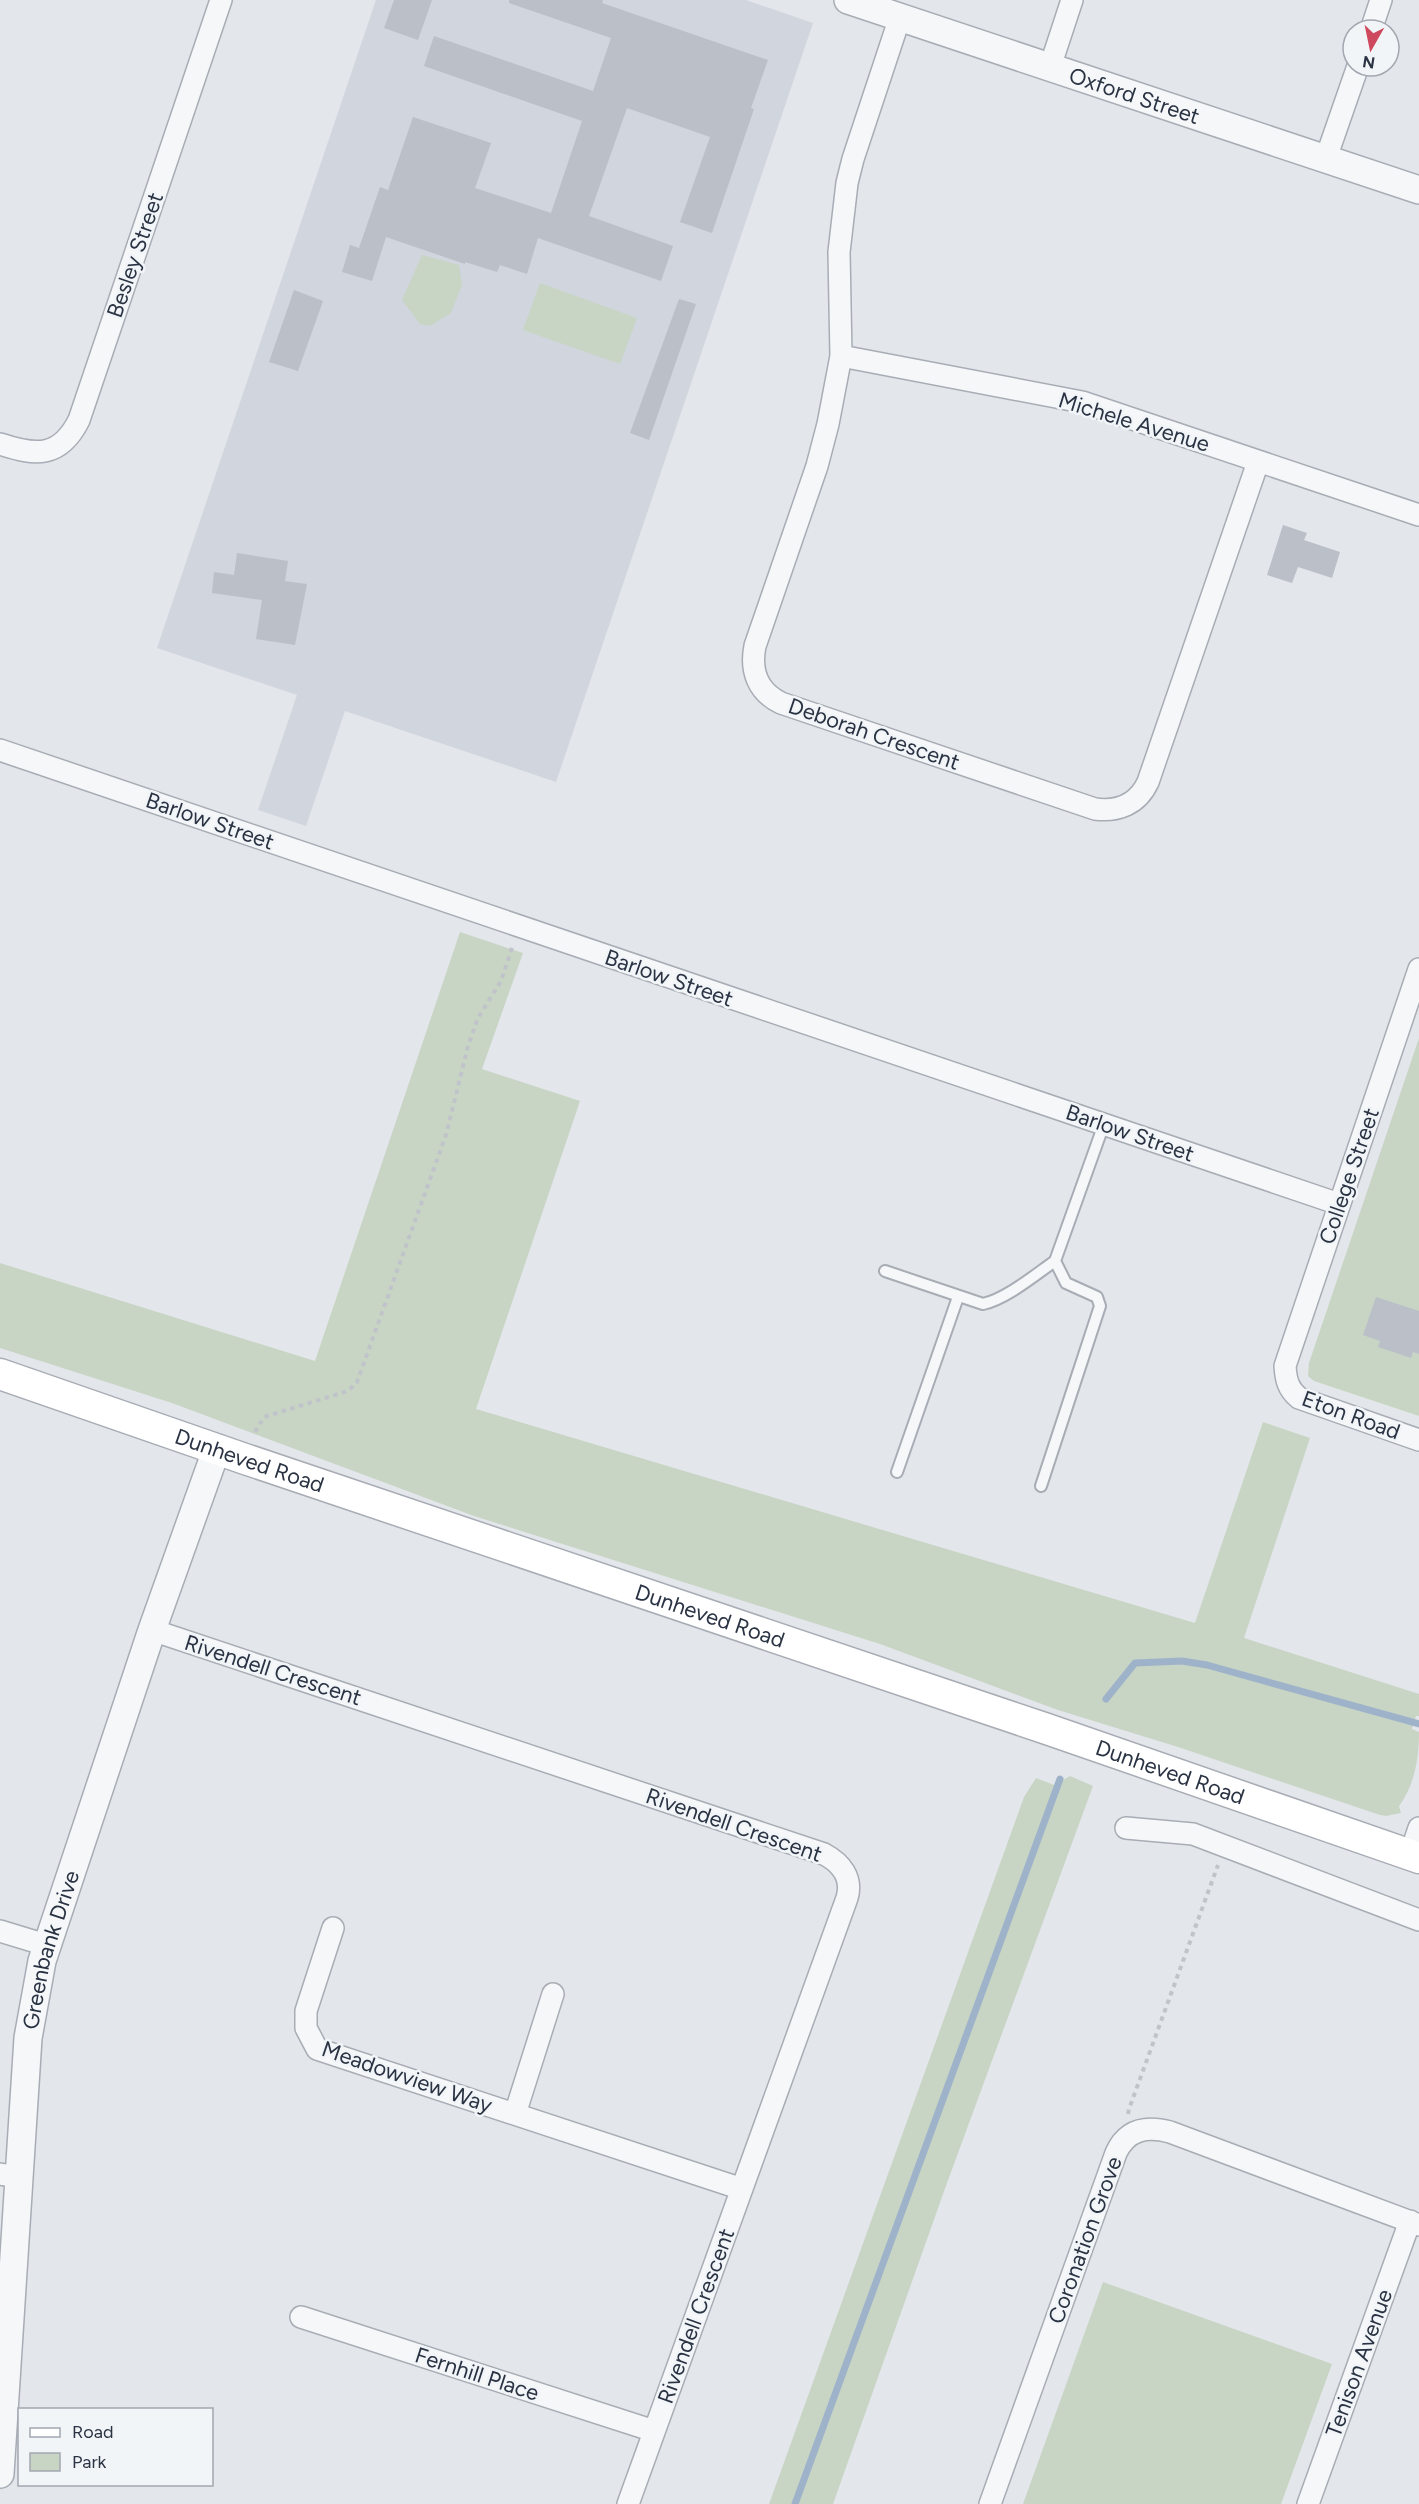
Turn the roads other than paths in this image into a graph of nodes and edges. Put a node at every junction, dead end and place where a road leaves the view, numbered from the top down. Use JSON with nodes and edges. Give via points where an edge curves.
{"nodes":[{"id":1,"x":221,"y":0,"type":"edge"},
{"id":2,"x":848,"y":0,"type":"edge"},
{"id":3,"x":1072,"y":0,"type":"edge"},
{"id":4,"x":1381,"y":0,"type":"edge"},
{"id":5,"x":900,"y":17,"type":"junction"},
{"id":6,"x":1375,"y":18,"type":"edge"},
{"id":7,"x":1050,"y":67,"type":"junction"},
{"id":8,"x":1354,"y":78,"type":"edge"},
{"id":9,"x":1326,"y":158,"type":"junction"},
{"id":10,"x":1419,"y":190,"type":"edge"},
{"id":11,"x":841,"y":356,"type":"junction"},
{"id":12,"x":0,"y":444,"type":"edge"},
{"id":13,"x":1258,"y":462,"type":"junction"},
{"id":14,"x":1419,"y":515,"type":"edge"},
{"id":15,"x":0,"y":750,"type":"edge"},
{"id":16,"x":1419,"y":969,"type":"edge"},
{"id":17,"x":1104,"y":1124,"type":"junction"},
{"id":18,"x":1339,"y":1204,"type":"junction"},
{"id":19,"x":1055,"y":1261,"type":"junction"},
{"id":20,"x":885,"y":1271,"type":"dead end"},
{"id":21,"x":958,"y":1297,"type":"junction"},
{"id":22,"x":0,"y":1374,"type":"edge"},
{"id":23,"x":1288,"y":1385,"type":"joint"},
{"id":24,"x":1419,"y":1440,"type":"edge"},
{"id":25,"x":217,"y":1448,"type":"junction"},
{"id":26,"x":897,"y":1472,"type":"dead end"},
{"id":27,"x":1041,"y":1486,"type":"dead end"},
{"id":28,"x":152,"y":1630,"type":"junction"},
{"id":29,"x":1126,"y":1828,"type":"dead end"},
{"id":30,"x":1416,"y":1847,"type":"edge"},
{"id":31,"x":1419,"y":1920,"type":"edge"},
{"id":32,"x":333,"y":1928,"type":"dead end"},
{"id":33,"x":0,"y":1930,"type":"edge"},
{"id":34,"x":46,"y":1945,"type":"junction"},
{"id":35,"x":553,"y":1994,"type":"dead end"},
{"id":36,"x":515,"y":2114,"type":"junction"},
{"id":37,"x":9,"y":2175,"type":"edge"},
{"id":38,"x":742,"y":2189,"type":"junction"},
{"id":39,"x":1414,"y":2223,"type":"edge"},
{"id":40,"x":301,"y":2317,"type":"dead end"},
{"id":41,"x":1,"y":2430,"type":"edge"},
{"id":42,"x":654,"y":2431,"type":"junction"},
{"id":43,"x":0,"y":2474,"type":"edge"},
{"id":44,"x":628,"y":2504,"type":"edge"},
{"id":45,"x":990,"y":2504,"type":"edge"},
{"id":46,"x":1308,"y":2504,"type":"edge"}],
"edges":[{"from":1,"to":12,"type":"street","name":"Besley Street","via":[[79,420],[64,443],[53,450],[29,452]]},
{"from":2,"to":5,"type":"street","name":"Oxford Street"},
{"from":3,"to":7,"type":"street"},
{"from":4,"to":6,"type":"street"},
{"from":5,"to":7,"type":"street","name":"Oxford Street"},
{"from":5,"to":11,"type":"street","name":"Deborah Crescent","via":[[847,183],[839,252]]},
{"from":7,"to":9,"type":"street","name":"Oxford Street"},
{"from":8,"to":9,"type":"street"},
{"from":9,"to":10,"type":"street","name":"Oxford Street"},
{"from":11,"to":13,"type":"street","name":"Michele Avenue","via":[[1075,400]]},
{"from":11,"to":13,"type":"street","name":"Deborah Crescent","via":[[817,466],[755,646],[754,671],[761,687],[781,703],[1095,809],[1126,806],[1140,796],[1148,782]]},
{"from":13,"to":14,"type":"street","name":"Michele Avenue"},
{"from":15,"to":17,"type":"street","name":"Barlow Street"},
{"from":16,"to":18,"type":"street","name":"College Street"},
{"from":17,"to":18,"type":"street","name":"Barlow Street"},
{"from":17,"to":19,"type":"lane"},
{"from":18,"to":23,"type":"street","name":"College Street","via":[[1288,1355]]},
{"from":19,"to":21,"type":"lane","via":[[989,1303],[978,1304]]},
{"from":19,"to":27,"type":"lane","via":[[1066,1283],[1097,1297],[1100,1306]]},
{"from":20,"to":21,"type":"lane"},
{"from":21,"to":26,"type":"lane"},
{"from":22,"to":25,"type":"main road","name":"Dunheved Road"},
{"from":23,"to":24,"type":"street","name":"Eton Road","via":[[1291,1392],[1309,1403]]},
{"from":25,"to":28,"type":"street","name":"Greenbank Drive"},
{"from":25,"to":30,"type":"main road","name":"Dunheved Road","via":[[1047,1729]]},
{"from":28,"to":34,"type":"street","name":"Greenbank Drive"},
{"from":28,"to":38,"type":"street","name":"Rivendell Crescent","via":[[824,1854],[837,1862],[848,1880],[848,1894]]},
{"from":29,"to":31,"type":"street","via":[[1193,1834]]},
{"from":32,"to":36,"type":"street","name":"Meadowview Way","via":[[306,2011],[306,2028],[317,2049]]},
{"from":33,"to":34,"type":"street"},
{"from":34,"to":37,"type":"street","name":"Greenbank Drive","via":[[34,1999]]},
{"from":35,"to":36,"type":"street","name":"Meadowview Way"},
{"from":36,"to":38,"type":"street","name":"Meadowview Way"},
{"from":37,"to":41,"type":"street","name":"Greenbank Drive"},
{"from":38,"to":42,"type":"street","name":"Rivendell Crescent"},
{"from":39,"to":45,"type":"street","name":"Coronation Grove","via":[[1170,2132],[1140,2129],[1126,2137],[1116,2153]]},
{"from":39,"to":46,"type":"street","name":"Tenison Avenue"},
{"from":40,"to":42,"type":"street","name":"Fernhill Place"},
{"from":41,"to":43,"type":"street","name":"Greenbank Drive"},
{"from":42,"to":44,"type":"street","name":"Rivendell Crescent"}]}
